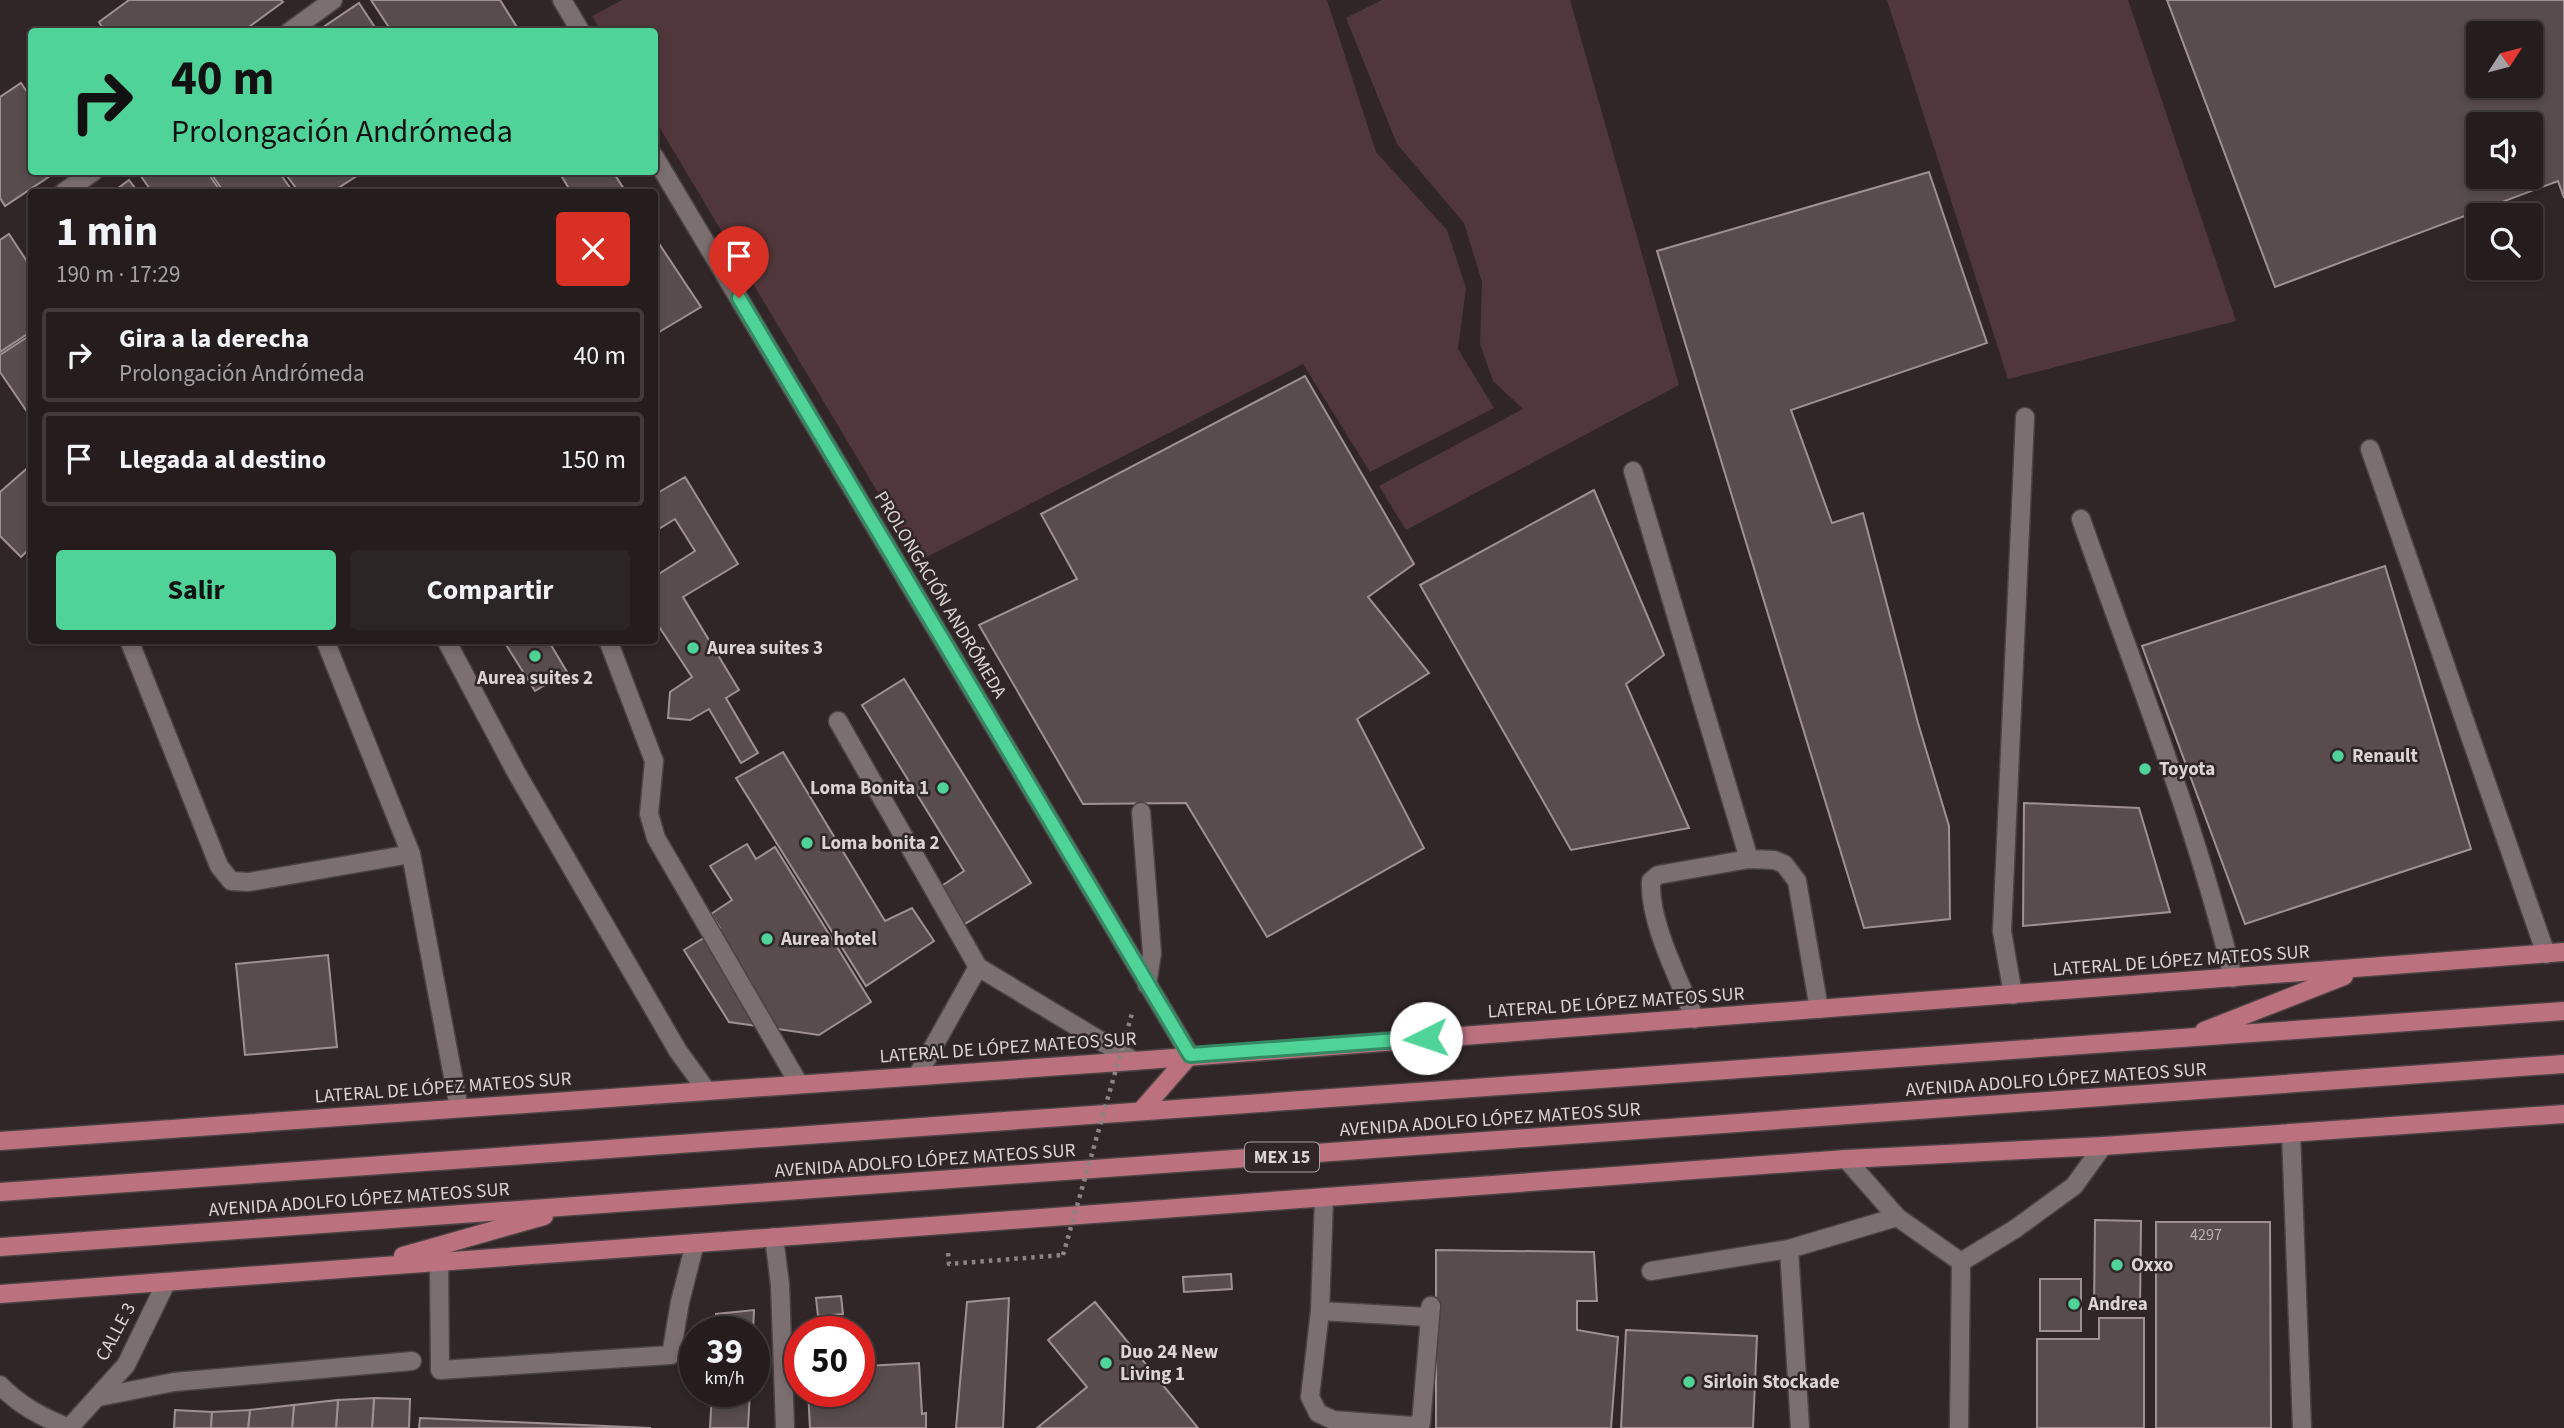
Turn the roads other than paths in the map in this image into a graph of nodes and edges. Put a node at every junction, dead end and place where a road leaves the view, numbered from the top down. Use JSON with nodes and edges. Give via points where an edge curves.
{"nodes":[{"id":1,"x":333,"y":0,"type":"edge"},
{"id":2,"x":562,"y":0,"type":"edge"},
{"id":3,"x":294,"y":28,"type":"edge"},
{"id":4,"x":578,"y":28,"type":"edge"},
{"id":5,"x":658,"y":163,"type":"edge"},
{"id":6,"x":89,"y":175,"type":"edge"},
{"id":7,"x":68,"y":189,"type":"edge"},
{"id":8,"x":2025,"y":417,"type":"dead end"},
{"id":9,"x":2370,"y":449,"type":"dead end"},
{"id":10,"x":1633,"y":471,"type":"dead end"},
{"id":11,"x":2081,"y":519,"type":"dead end"},
{"id":12,"x":131,"y":644,"type":"edge"},
{"id":13,"x":327,"y":644,"type":"edge"},
{"id":14,"x":448,"y":644,"type":"edge"},
{"id":15,"x":610,"y":644,"type":"edge"},
{"id":16,"x":838,"y":721,"type":"dead end"},
{"id":17,"x":1141,"y":812,"type":"dead end"},
{"id":18,"x":411,"y":854,"type":"junction"},
{"id":19,"x":1749,"y":859,"type":"junction"},
{"id":20,"x":2564,"y":952,"type":"edge"},
{"id":21,"x":2546,"y":954,"type":"junction"},
{"id":22,"x":978,"y":967,"type":"junction"},
{"id":23,"x":2364,"y":968,"type":"junction"},
{"id":24,"x":2233,"y":978,"type":"junction"},
{"id":25,"x":1147,"y":985,"type":"junction"},
{"id":26,"x":2013,"y":995,"type":"junction"},
{"id":27,"x":1819,"y":1009,"type":"junction"},
{"id":28,"x":2564,"y":1011,"type":"edge"},
{"id":29,"x":1695,"y":1018,"type":"junction"},
{"id":30,"x":2185,"y":1038,"type":"junction"},
{"id":31,"x":1190,"y":1055,"type":"junction"},
{"id":32,"x":1134,"y":1061,"type":"junction"},
{"id":33,"x":2564,"y":1064,"type":"edge"},
{"id":34,"x":918,"y":1076,"type":"junction"},
{"id":35,"x":799,"y":1084,"type":"junction"},
{"id":36,"x":707,"y":1091,"type":"junction"},
{"id":37,"x":459,"y":1108,"type":"junction"},
{"id":38,"x":1141,"y":1111,"type":"junction"},
{"id":39,"x":2564,"y":1114,"type":"edge"},
{"id":40,"x":2291,"y":1133,"type":"junction"},
{"id":41,"x":0,"y":1141,"type":"edge"},
{"id":42,"x":2103,"y":1146,"type":"junction"},
{"id":43,"x":1846,"y":1159,"type":"junction"},
{"id":44,"x":0,"y":1192,"type":"edge"},
{"id":45,"x":1324,"y":1199,"type":"junction"},
{"id":46,"x":579,"y":1206,"type":"junction"},
{"id":47,"x":1897,"y":1217,"type":"junction"},
{"id":48,"x":774,"y":1237,"type":"junction"},
{"id":49,"x":695,"y":1243,"type":"junction"},
{"id":50,"x":0,"y":1247,"type":"edge"},
{"id":51,"x":1789,"y":1249,"type":"junction"},
{"id":52,"x":439,"y":1261,"type":"junction"},
{"id":53,"x":1961,"y":1262,"type":"junction"},
{"id":54,"x":365,"y":1266,"type":"junction"},
{"id":55,"x":1651,"y":1271,"type":"dead end"},
{"id":56,"x":166,"y":1283,"type":"junction"},
{"id":57,"x":0,"y":1294,"type":"edge"},
{"id":58,"x":1320,"y":1311,"type":"junction"},
{"id":59,"x":412,"y":1361,"type":"dead end"},
{"id":60,"x":0,"y":1385,"type":"edge"},
{"id":61,"x":99,"y":1397,"type":"junction"},
{"id":62,"x":69,"y":1428,"type":"edge"},
{"id":63,"x":785,"y":1428,"type":"edge"},
{"id":64,"x":1800,"y":1428,"type":"edge"},
{"id":65,"x":1959,"y":1428,"type":"edge"},
{"id":66,"x":2302,"y":1428,"type":"edge"}],
"edges":[{"from":1,"to":3,"type":"street"},
{"from":2,"to":4,"type":"street"},
{"from":5,"to":25,"type":"street","name":"PROLONGACIÓN ANDRÓMEDA"},
{"from":6,"to":7,"type":"street"},
{"from":8,"to":26,"type":"street","via":[[2001,931]]},
{"from":9,"to":21,"type":"street"},
{"from":10,"to":19,"type":"street"},
{"from":11,"to":24,"type":"street","via":[[2174,782]]},
{"from":12,"to":18,"type":"street","via":[[219,866],[231,881],[250,882]]},
{"from":13,"to":18,"type":"street"},
{"from":14,"to":36,"type":"street","via":[[678,1052]]},
{"from":15,"to":35,"type":"street","via":[[654,761],[649,814],[656,838]]},
{"from":16,"to":22,"type":"street"},
{"from":17,"to":25,"type":"street","via":[[1152,953]]},
{"from":18,"to":37,"type":"street"},
{"from":19,"to":27,"type":"street","via":[[1784,864],[1797,881]]},
{"from":19,"to":29,"type":"street","via":[[1658,875],[1651,881],[1665,945]]},
{"from":20,"to":21,"type":"main road","name":"LATERAL DE LÓPEZ MATEOS SUR"},
{"from":21,"to":23,"type":"main road","name":"LATERAL DE LÓPEZ MATEOS SUR"},
{"from":22,"to":32,"type":"street"},
{"from":22,"to":34,"type":"street"},
{"from":23,"to":24,"type":"main road","name":"LATERAL DE LÓPEZ MATEOS SUR"},
{"from":23,"to":30,"type":"main road"},
{"from":24,"to":26,"type":"main road","name":"LATERAL DE LÓPEZ MATEOS SUR"},
{"from":25,"to":31,"type":"street","name":"PROLONGACIÓN ANDRÓMEDA"},
{"from":26,"to":27,"type":"main road","name":"LATERAL DE LÓPEZ MATEOS SUR"},
{"from":27,"to":29,"type":"main road","name":"LATERAL DE LÓPEZ MATEOS SUR"},
{"from":28,"to":30,"type":"main road","name":"AVENIDA ADOLFO LÓPEZ MATEOS SUR"},
{"from":29,"to":31,"type":"main road","name":"LATERAL DE LÓPEZ MATEOS SUR"},
{"from":30,"to":38,"type":"main road","name":"AVENIDA ADOLFO LÓPEZ MATEOS SUR"},
{"from":31,"to":32,"type":"main road","name":"LATERAL DE LÓPEZ MATEOS SUR"},
{"from":31,"to":38,"type":"main road"},
{"from":32,"to":34,"type":"main road","name":"LATERAL DE LÓPEZ MATEOS SUR"},
{"from":33,"to":46,"type":"main road","name":"AVENIDA ADOLFO LÓPEZ MATEOS SUR","number":"MEX 15"},
{"from":34,"to":35,"type":"main road","name":"LATERAL DE LÓPEZ MATEOS SUR"},
{"from":35,"to":36,"type":"main road","name":"LATERAL DE LÓPEZ MATEOS SUR"},
{"from":36,"to":37,"type":"main road","name":"LATERAL DE LÓPEZ MATEOS SUR"},
{"from":37,"to":41,"type":"main road","name":"LATERAL DE LÓPEZ MATEOS SUR"},
{"from":38,"to":44,"type":"main road","name":"AVENIDA ADOLFO LÓPEZ MATEOS SUR"},
{"from":39,"to":40,"type":"main road"},
{"from":40,"to":42,"type":"main road"},
{"from":40,"to":66,"type":"street"},
{"from":42,"to":43,"type":"main road"},
{"from":42,"to":53,"type":"street","via":[[2074,1186]]},
{"from":43,"to":45,"type":"main road"},
{"from":43,"to":47,"type":"street"},
{"from":45,"to":48,"type":"main road"},
{"from":45,"to":58,"type":"street"},
{"from":46,"to":50,"type":"main road","name":"AVENIDA ADOLFO LÓPEZ MATEOS SUR","number":"MEX 15"},
{"from":46,"to":54,"type":"main road"},
{"from":47,"to":51,"type":"street"},
{"from":47,"to":53,"type":"street"},
{"from":48,"to":49,"type":"main road"},
{"from":48,"to":63,"type":"street"},
{"from":49,"to":52,"type":"main road"},
{"from":49,"to":52,"type":"street","via":[[671,1355],[440,1370]]},
{"from":51,"to":55,"type":"street"},
{"from":51,"to":64,"type":"street"},
{"from":52,"to":54,"type":"main road"},
{"from":53,"to":65,"type":"street"},
{"from":54,"to":56,"type":"main road"},
{"from":56,"to":57,"type":"main road"},
{"from":56,"to":61,"type":"street","name":"CALLE 3","via":[[126,1365]]},
{"from":58,"to":58,"type":"street","via":[[1310,1397],[1318,1413],[1334,1420],[1421,1423],[1431,1306],[1427,1317]]},
{"from":59,"to":61,"type":"street","via":[[174,1382]]},
{"from":60,"to":62,"type":"street","name":"CALLE 3","via":[[15,1401]]},
{"from":61,"to":62,"type":"street","name":"CALLE 3"}]}
